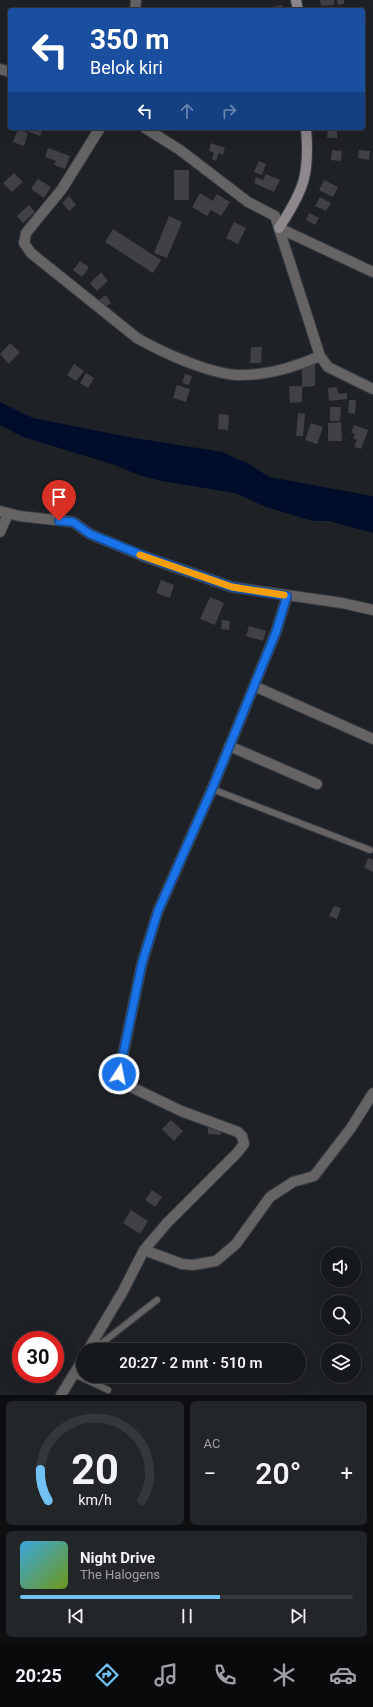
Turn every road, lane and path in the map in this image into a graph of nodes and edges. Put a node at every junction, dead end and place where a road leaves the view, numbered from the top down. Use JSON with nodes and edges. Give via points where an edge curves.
{"nodes":[{"id":1,"x":99,"y":130,"type":"edge"},
{"id":2,"x":148,"y":130,"type":"edge"},
{"id":3,"x":306,"y":130,"type":"edge"},
{"id":4,"x":279,"y":228,"type":"junction"},
{"id":5,"x":373,"y":272,"type":"edge"},
{"id":6,"x":320,"y":356,"type":"junction"},
{"id":7,"x":373,"y":389,"type":"edge"},
{"id":8,"x":4,"y":513,"type":"edge"},
{"id":9,"x":0,"y":532,"type":"edge"},
{"id":10,"x":287,"y":596,"type":"junction"},
{"id":11,"x":373,"y":610,"type":"edge"},
{"id":12,"x":254,"y":686,"type":"junction"},
{"id":13,"x":373,"y":739,"type":"edge"},
{"id":14,"x":229,"y":746,"type":"junction"},
{"id":15,"x":317,"y":784,"type":"dead end"},
{"id":16,"x":212,"y":789,"type":"junction"},
{"id":17,"x":370,"y":850,"type":"dead end"},
{"id":18,"x":371,"y":1100,"type":"edge"},
{"id":19,"x":144,"y":1250,"type":"junction"},
{"id":20,"x":157,"y":1300,"type":"dead end"},
{"id":21,"x":92,"y":1343,"type":"edge"},
{"id":22,"x":102,"y":1343,"type":"edge"},
{"id":23,"x":76,"y":1371,"type":"edge"},
{"id":24,"x":74,"y":1374,"type":"junction"},
{"id":25,"x":108,"y":1390,"type":"dead end"},
{"id":26,"x":61,"y":1395,"type":"edge"}],
"edges":[{"from":1,"to":6,"type":"street","via":[[62,189],[26,233],[24,243],[31,253],[137,338],[150,346],[199,365],[237,375],[252,374],[297,365]]},
{"from":2,"to":4,"type":"street","via":[[180,150],[248,202],[275,216]]},
{"from":3,"to":4,"type":"street","via":[[309,154],[304,181],[299,195]]},
{"from":4,"to":5,"type":"street"},
{"from":4,"to":6,"type":"street"},
{"from":6,"to":7,"type":"street","via":[[328,367]]},
{"from":8,"to":9,"type":"street"},
{"from":8,"to":10,"type":"street","via":[[73,522],[90,534],[232,587]]},
{"from":10,"to":11,"type":"street"},
{"from":10,"to":12,"type":"street","via":[[276,632]]},
{"from":12,"to":13,"type":"street"},
{"from":12,"to":14,"type":"street"},
{"from":14,"to":15,"type":"street"},
{"from":14,"to":16,"type":"street"},
{"from":16,"to":17,"type":"lane"},
{"from":16,"to":19,"type":"street","via":[[156,918],[142,963],[119,1074],[123,1083],[158,1101],[238,1132],[244,1144]]},
{"from":18,"to":19,"type":"street","via":[[314,1176],[293,1182],[270,1197],[236,1244],[216,1261],[182,1264]]},
{"from":19,"to":21,"type":"street"},
{"from":20,"to":22,"type":"lane"},
{"from":23,"to":24,"type":"street"},
{"from":24,"to":25,"type":"lane"},
{"from":24,"to":26,"type":"street"}]}
